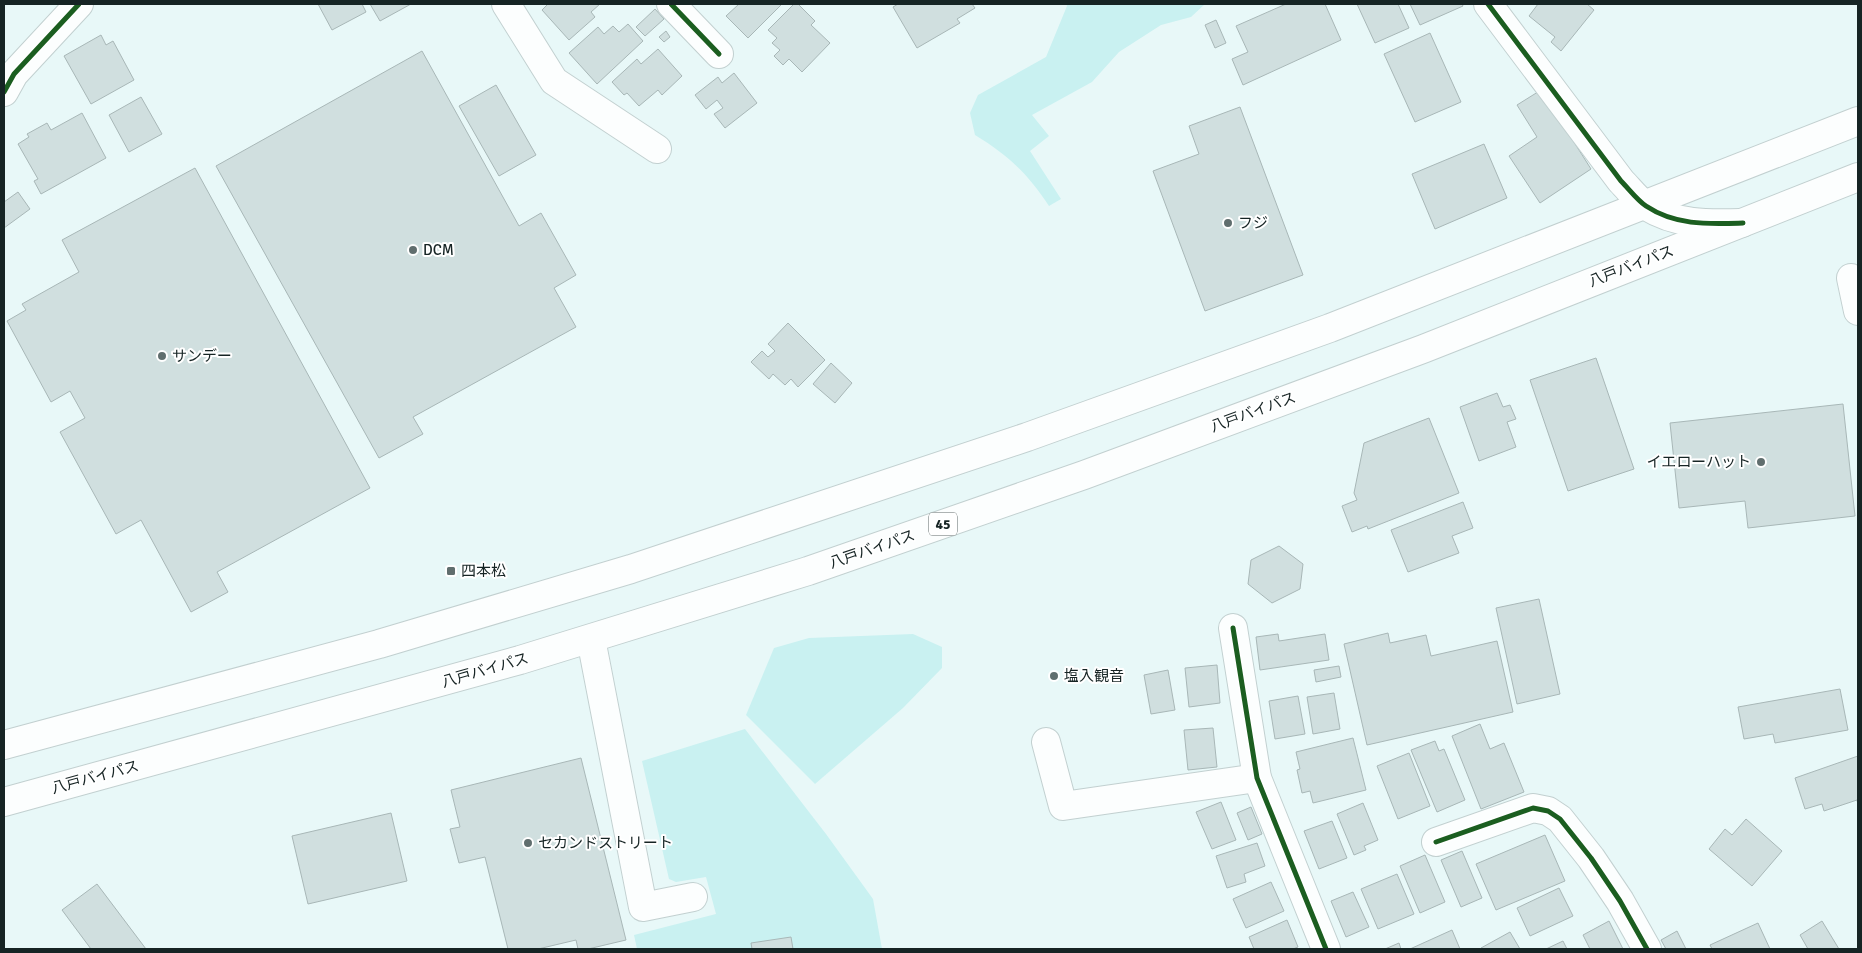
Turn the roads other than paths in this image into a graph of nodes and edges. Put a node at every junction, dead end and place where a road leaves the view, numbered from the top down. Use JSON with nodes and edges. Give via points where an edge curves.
{"nodes":[{"id":1,"x":79,"y":4,"type":"edge"},
{"id":2,"x":671,"y":4,"type":"edge"},
{"id":3,"x":1488,"y":4,"type":"edge"},
{"id":4,"x":506,"y":5,"type":"edge"},
{"id":5,"x":719,"y":54,"type":"dead end"},
{"id":6,"x":4,"y":92,"type":"edge"},
{"id":7,"x":1858,"y":121,"type":"edge"},
{"id":8,"x":657,"y":149,"type":"dead end"},
{"id":9,"x":1858,"y":177,"type":"edge"},
{"id":10,"x":1645,"y":206,"type":"junction"},
{"id":11,"x":1743,"y":222,"type":"junction"},
{"id":12,"x":1851,"y":278,"type":"dead end"},
{"id":13,"x":1858,"y":311,"type":"edge"},
{"id":14,"x":1233,"y":628,"type":"dead end"},
{"id":15,"x":591,"y":639,"type":"junction"},
{"id":16,"x":1046,"y":742,"type":"dead end"},
{"id":17,"x":4,"y":745,"type":"edge"},
{"id":18,"x":1257,"y":778,"type":"junction"},
{"id":19,"x":4,"y":802,"type":"edge"},
{"id":20,"x":1436,"y":842,"type":"dead end"},
{"id":21,"x":693,"y":897,"type":"dead end"},
{"id":22,"x":1326,"y":949,"type":"edge"},
{"id":23,"x":1646,"y":949,"type":"edge"}],
"edges":[{"from":1,"to":6,"type":"main road","via":[[14,74]]},
{"from":2,"to":5,"type":"main road"},
{"from":3,"to":10,"type":"main road","via":[[1621,181]]},
{"from":4,"to":8,"type":"main road","via":[[554,81]]},
{"from":7,"to":10,"type":"main road"},
{"from":9,"to":11,"type":"main road","name":"八戸バイパス","number":"45"},
{"from":10,"to":11,"type":"main road","via":[[1677,221],[1707,224]]},
{"from":10,"to":17,"type":"main road","via":[[1330,328],[1036,434],[631,569],[369,646]]},
{"from":11,"to":15,"type":"main road","name":"八戸バイパス","number":"45","via":[[1423,349],[1084,475],[808,571]]},
{"from":12,"to":13,"type":"main road"},
{"from":14,"to":18,"type":"main road"},
{"from":15,"to":19,"type":"main road","name":"八戸バイパス","number":"45"},
{"from":15,"to":21,"type":"main road","via":[[644,906]]},
{"from":16,"to":18,"type":"main road","via":[[1063,806]]},
{"from":18,"to":22,"type":"main road"},
{"from":20,"to":23,"type":"main road","via":[[1533,808],[1548,811],[1560,819],[1591,858],[1620,901]]}]}
